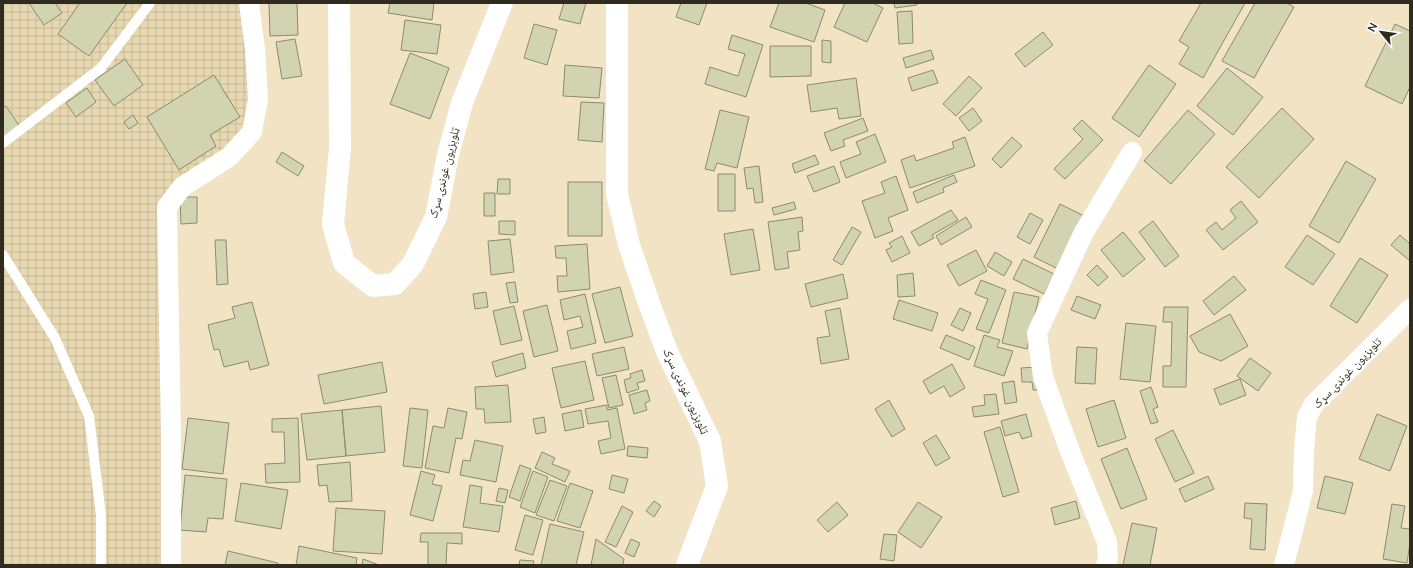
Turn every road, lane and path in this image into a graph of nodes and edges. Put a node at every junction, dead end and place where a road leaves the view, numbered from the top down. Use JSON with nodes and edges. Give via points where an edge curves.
{"nodes":[{"id":1,"x":150,"y":3,"type":"edge"},
{"id":2,"x":249,"y":3,"type":"edge"},
{"id":3,"x":339,"y":3,"type":"edge"},
{"id":4,"x":502,"y":3,"type":"edge"},
{"id":5,"x":617,"y":3,"type":"edge"},
{"id":6,"x":3,"y":143,"type":"edge"},
{"id":7,"x":1132,"y":152,"type":"dead end"},
{"id":8,"x":3,"y":254,"type":"edge"},
{"id":9,"x":1410,"y":309,"type":"edge"},
{"id":10,"x":101,"y":565,"type":"edge"},
{"id":11,"x":171,"y":565,"type":"edge"},
{"id":12,"x":687,"y":565,"type":"edge"},
{"id":13,"x":1106,"y":565,"type":"edge"},
{"id":14,"x":1284,"y":565,"type":"edge"}],
"edges":[{"from":1,"to":6,"type":"lane","via":[[102,68]]},
{"from":2,"to":11,"type":"street","via":[[258,99],[252,132],[229,157],[182,187],[167,207]]},
{"from":3,"to":4,"type":"street","name":"ټلوېزيون غونډۍ سړک","via":[[340,148],[333,224],[344,263],[373,286],[395,284],[413,264],[436,217],[448,155],[462,103]]},
{"from":5,"to":12,"type":"street","name":"ټلوېزيون غونډۍ سړک","via":[[617,194],[629,245],[652,312],[668,354],[710,441],[717,486]]},
{"from":7,"to":13,"type":"street","via":[[1083,234],[1037,333],[1043,377],[1107,542]]},
{"from":8,"to":10,"type":"lane","via":[[55,338],[89,416],[101,516]]},
{"from":9,"to":14,"type":"street","name":"تلوېزيون غونډۍ سړک","via":[[1314,404],[1307,417],[1302,491]]}]}
